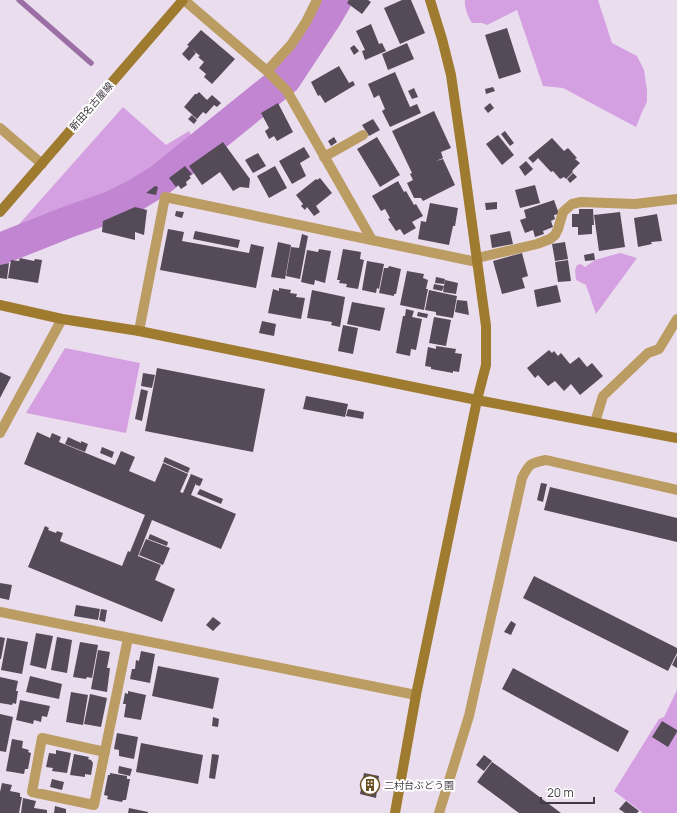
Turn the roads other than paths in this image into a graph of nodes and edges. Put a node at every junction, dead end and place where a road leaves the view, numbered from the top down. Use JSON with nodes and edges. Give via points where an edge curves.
{"nodes":[{"id":1,"x":183,"y":0,"type":"edge"},
{"id":2,"x":317,"y":0,"type":"edge"},
{"id":3,"x":430,"y":0,"type":"edge"},
{"id":4,"x":269,"y":73,"type":"junction"},
{"id":5,"x":0,"y":128,"type":"edge"},
{"id":6,"x":363,"y":134,"type":"dead end"},
{"id":7,"x":324,"y":157,"type":"junction"},
{"id":8,"x":42,"y":164,"type":"junction"},
{"id":9,"x":677,"y":199,"type":"edge"},
{"id":10,"x":0,"y":212,"type":"edge"},
{"id":11,"x":372,"y":240,"type":"junction"},
{"id":12,"x":477,"y":260,"type":"junction"},
{"id":13,"x":0,"y":305,"type":"edge"},
{"id":14,"x":62,"y":319,"type":"junction"},
{"id":15,"x":677,"y":319,"type":"edge"},
{"id":16,"x":139,"y":331,"type":"junction"},
{"id":17,"x":476,"y":400,"type":"junction"},
{"id":18,"x":594,"y":422,"type":"junction"},
{"id":19,"x":0,"y":433,"type":"edge"},
{"id":20,"x":677,"y":438,"type":"edge"},
{"id":21,"x":677,"y":490,"type":"edge"},
{"id":22,"x":0,"y":612,"type":"edge"},
{"id":23,"x":128,"y":638,"type":"junction"},
{"id":24,"x":416,"y":695,"type":"junction"},
{"id":25,"x":105,"y":752,"type":"junction"},
{"id":26,"x":395,"y":813,"type":"edge"},
{"id":27,"x":439,"y":813,"type":"edge"}],
"edges":[{"from":1,"to":4,"type":"street"},
{"from":1,"to":8,"type":"street","name":"新田名古屋線"},
{"from":2,"to":4,"type":"street","via":[[306,22]]},
{"from":3,"to":12,"type":"street","via":[[451,75]]},
{"from":4,"to":7,"type":"street","via":[[286,90]]},
{"from":5,"to":8,"type":"street"},
{"from":6,"to":7,"type":"street"},
{"from":7,"to":11,"type":"street"},
{"from":8,"to":10,"type":"street","name":"新田名古屋線"},
{"from":9,"to":12,"type":"street","via":[[636,204],[572,204],[563,212],[558,229],[550,239]]},
{"from":11,"to":12,"type":"street"},
{"from":11,"to":16,"type":"street","via":[[165,197]]},
{"from":12,"to":17,"type":"street","via":[[486,326],[486,365]]},
{"from":13,"to":14,"type":"street"},
{"from":14,"to":16,"type":"street"},
{"from":14,"to":19,"type":"street"},
{"from":15,"to":18,"type":"street","via":[[658,349],[648,353],[603,396]]},
{"from":16,"to":17,"type":"street"},
{"from":17,"to":18,"type":"street"},
{"from":17,"to":24,"type":"street"},
{"from":18,"to":20,"type":"street"},
{"from":21,"to":27,"type":"street","via":[[546,460],[528,466],[522,478],[469,716]]},
{"from":22,"to":23,"type":"street"},
{"from":23,"to":24,"type":"street"},
{"from":23,"to":25,"type":"street"},
{"from":24,"to":26,"type":"street"},
{"from":25,"to":25,"type":"street","via":[[94,805],[32,792],[42,738]]}]}
